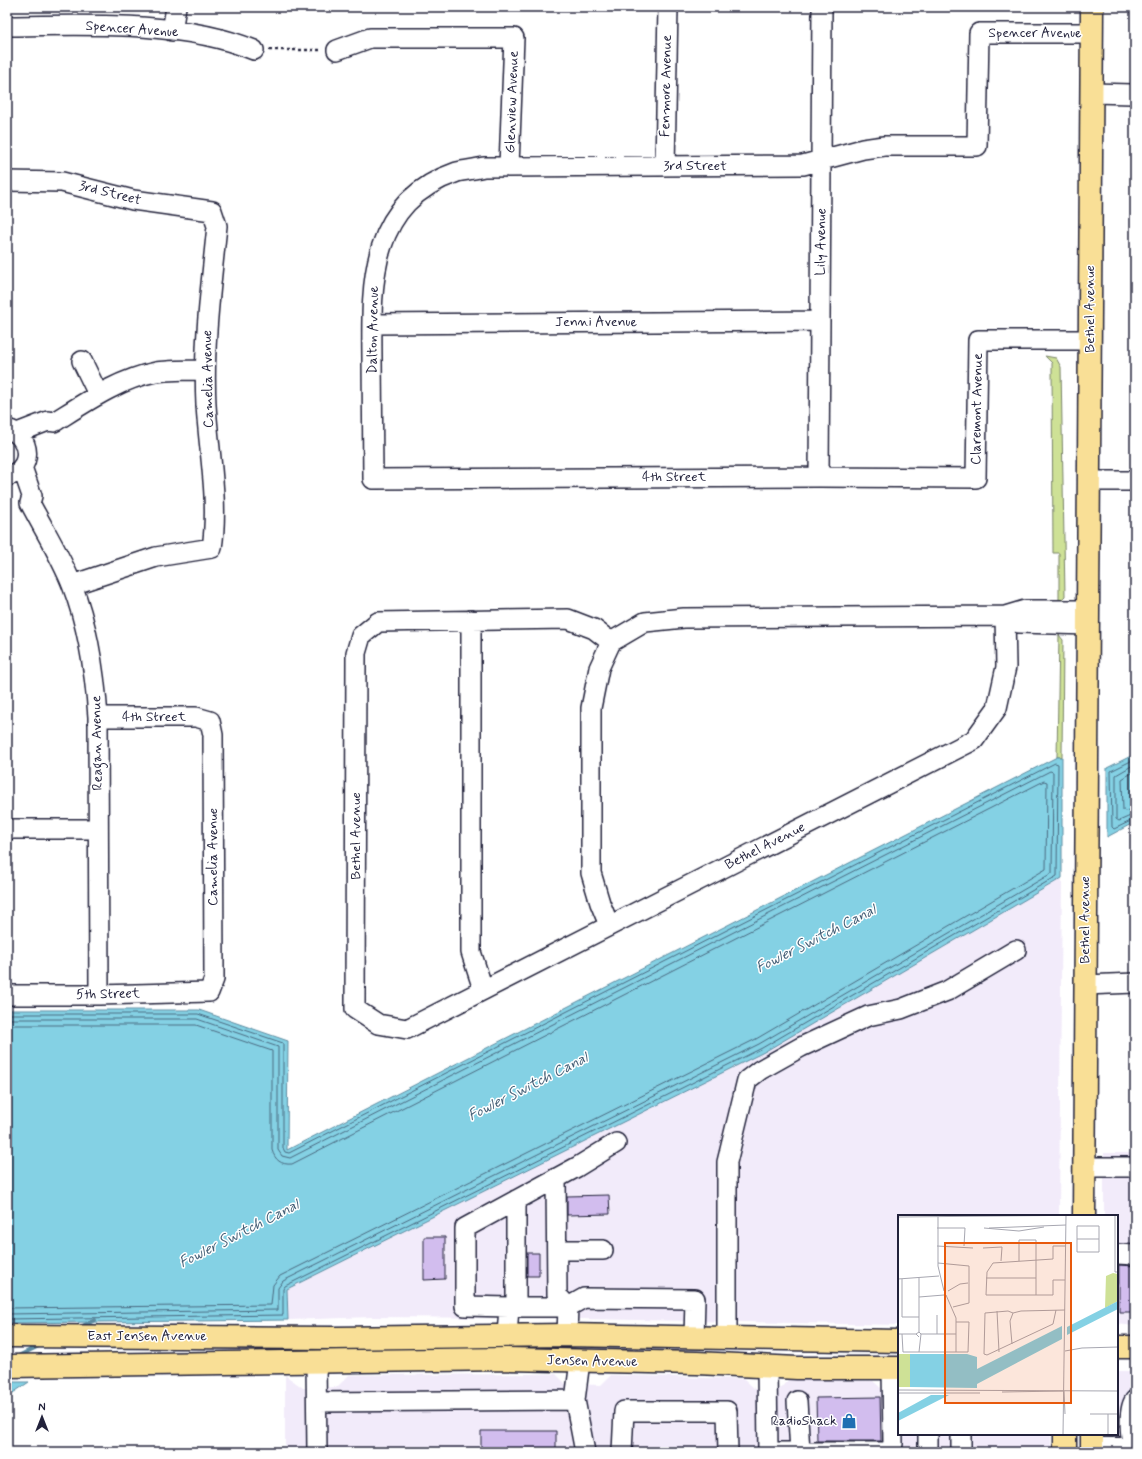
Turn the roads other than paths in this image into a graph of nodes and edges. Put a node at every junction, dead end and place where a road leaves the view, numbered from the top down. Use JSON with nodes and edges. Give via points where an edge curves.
{"nodes":[{"id":1,"x":176,"y":7,"type":"edge"},
{"id":2,"x":668,"y":7,"type":"edge"},
{"id":3,"x":822,"y":7,"type":"edge"},
{"id":4,"x":1092,"y":7,"type":"edge"},
{"id":5,"x":7,"y":26,"type":"edge"},
{"id":6,"x":172,"y":31,"type":"junction"},
{"id":7,"x":1092,"y":32,"type":"junction"},
{"id":8,"x":254,"y":50,"type":"road end"},
{"id":9,"x":337,"y":50,"type":"road end"},
{"id":10,"x":1092,"y":93,"type":"junction"},
{"id":11,"x":1132,"y":94,"type":"dead end"},
{"id":12,"x":977,"y":146,"type":"joint"},
{"id":13,"x":822,"y":161,"type":"junction"},
{"id":14,"x":509,"y":166,"type":"junction"},
{"id":15,"x":665,"y":166,"type":"junction"},
{"id":16,"x":7,"y":181,"type":"edge"},
{"id":17,"x":417,"y":193,"type":"joint"},
{"id":18,"x":212,"y":211,"type":"joint"},
{"id":19,"x":820,"y":321,"type":"junction"},
{"id":20,"x":372,"y":324,"type":"junction"},
{"id":21,"x":1090,"y":340,"type":"junction"},
{"id":22,"x":82,"y":361,"type":"dead end"},
{"id":23,"x":206,"y":370,"type":"junction"},
{"id":24,"x":98,"y":394,"type":"junction"},
{"id":25,"x":17,"y":435,"type":"edge"},
{"id":26,"x":12,"y":473,"type":"edge"},
{"id":27,"x":819,"y":476,"type":"junction"},
{"id":28,"x":976,"y":478,"type":"joint"},
{"id":29,"x":373,"y":479,"type":"joint"},
{"id":30,"x":1089,"y":481,"type":"junction"},
{"id":31,"x":1134,"y":481,"type":"edge"},
{"id":32,"x":72,"y":585,"type":"junction"},
{"id":33,"x":1005,"y":616,"type":"junction"},
{"id":34,"x":1088,"y":617,"type":"junction"},
{"id":35,"x":471,"y":620,"type":"junction"},
{"id":36,"x":611,"y":642,"type":"junction"},
{"id":37,"x":98,"y":717,"type":"junction"},
{"id":38,"x":210,"y":720,"type":"joint"},
{"id":39,"x":7,"y":829,"type":"edge"},
{"id":40,"x":98,"y":829,"type":"junction"},
{"id":41,"x":609,"y":925,"type":"junction"},
{"id":42,"x":1016,"y":950,"type":"dead end"},
{"id":43,"x":1135,"y":983,"type":"edge"},
{"id":44,"x":1085,"y":985,"type":"junction"},
{"id":45,"x":483,"y":989,"type":"junction"},
{"id":46,"x":209,"y":992,"type":"joint"},
{"id":47,"x":7,"y":995,"type":"edge"},
{"id":48,"x":99,"y":995,"type":"junction"},
{"id":49,"x":616,"y":1143,"type":"dead end"},
{"id":50,"x":1084,"y":1167,"type":"junction"},
{"id":51,"x":1135,"y":1167,"type":"edge"},
{"id":52,"x":556,"y":1178,"type":"junction"},
{"id":53,"x":516,"y":1200,"type":"junction"},
{"id":54,"x":1084,"y":1215,"type":"edge"},
{"id":55,"x":556,"y":1250,"type":"junction"},
{"id":56,"x":603,"y":1250,"type":"dead end"},
{"id":57,"x":1118,"y":1254,"type":"edge"},
{"id":58,"x":1135,"y":1255,"type":"edge"},
{"id":59,"x":512,"y":1307,"type":"junction"},
{"id":60,"x":568,"y":1307,"type":"junction"},
{"id":61,"x":448,"y":1335,"type":"junction"},
{"id":62,"x":567,"y":1335,"type":"junction"},
{"id":63,"x":7,"y":1336,"type":"edge"},
{"id":64,"x":507,"y":1336,"type":"junction"},
{"id":65,"x":286,"y":1337,"type":"joint"},
{"id":66,"x":694,"y":1338,"type":"junction"},
{"id":67,"x":727,"y":1338,"type":"junction"},
{"id":68,"x":836,"y":1340,"type":"junction"},
{"id":69,"x":898,"y":1341,"type":"edge"},
{"id":70,"x":1118,"y":1347,"type":"edge"},
{"id":71,"x":1135,"y":1347,"type":"edge"},
{"id":72,"x":432,"y":1360,"type":"junction"},
{"id":73,"x":580,"y":1361,"type":"junction"},
{"id":74,"x":285,"y":1362,"type":"joint"},
{"id":75,"x":316,"y":1362,"type":"junction"},
{"id":76,"x":697,"y":1364,"type":"junction"},
{"id":77,"x":7,"y":1366,"type":"edge"},
{"id":78,"x":767,"y":1367,"type":"junction"},
{"id":79,"x":895,"y":1368,"type":"edge"},
{"id":80,"x":575,"y":1400,"type":"junction"},
{"id":81,"x":1135,"y":1400,"type":"edge"},
{"id":82,"x":797,"y":1401,"type":"dead end"},
{"id":83,"x":316,"y":1402,"type":"junction"},
{"id":84,"x":928,"y":1435,"type":"edge"},
{"id":85,"x":961,"y":1435,"type":"edge"},
{"id":86,"x":1065,"y":1435,"type":"edge"},
{"id":87,"x":1092,"y":1445,"type":"edge"},
{"id":88,"x":1134,"y":1447,"type":"edge"},
{"id":89,"x":317,"y":1452,"type":"edge"},
{"id":90,"x":584,"y":1452,"type":"edge"},
{"id":91,"x":622,"y":1452,"type":"edge"},
{"id":92,"x":728,"y":1452,"type":"edge"},
{"id":93,"x":800,"y":1452,"type":"edge"},
{"id":94,"x":928,"y":1452,"type":"edge"},
{"id":95,"x":962,"y":1452,"type":"edge"},
{"id":96,"x":1065,"y":1452,"type":"edge"}],
"edges":[{"from":1,"to":6,"type":"street"},
{"from":2,"to":15,"type":"street","name":"Fenmore Avenue"},
{"from":3,"to":13,"type":"street","name":"Lily Avenue"},
{"from":4,"to":7,"type":"main road","name":"Bethel Avenue"},
{"from":5,"to":6,"type":"street","name":"Spencer Avenue","via":[[97,25]]},
{"from":6,"to":8,"type":"street","name":"Spencer Avenue","via":[[221,37]]},
{"from":7,"to":10,"type":"main road","name":"Bethel Avenue"},
{"from":7,"to":12,"type":"street","name":"Spencer Avenue","via":[[979,32]]},
{"from":9,"to":14,"type":"street","name":"Glenview Avenue","via":[[370,38],[514,38]]},
{"from":10,"to":11,"type":"street"},
{"from":10,"to":21,"type":"main road","name":"Bethel Avenue"},
{"from":12,"to":13,"type":"street","name":"3rd Street","via":[[884,146],[863,149]]},
{"from":13,"to":15,"type":"street","name":"3rd Street","via":[[803,165]]},
{"from":13,"to":19,"type":"street","name":"Lily Avenue"},
{"from":14,"to":15,"type":"street","name":"3rd Street"},
{"from":14,"to":17,"type":"street","name":"3rd Street","via":[[458,172]]},
{"from":16,"to":18,"type":"street","name":"3rd Street","via":[[62,182],[133,200]]},
{"from":17,"to":20,"type":"street","name":"Dalton Avenue","via":[[399,212],[386,235],[376,263],[372,292]]},
{"from":18,"to":23,"type":"street","name":"Camelia Avenue","via":[[217,226],[206,340]]},
{"from":19,"to":20,"type":"street","name":"Jenni Avenue"},
{"from":19,"to":27,"type":"street","name":"Lily Avenue"},
{"from":20,"to":29,"type":"street","name":"Dalton Avenue"},
{"from":21,"to":28,"type":"street","name":"Claremont Avenue","via":[[978,340]]},
{"from":21,"to":30,"type":"main road","name":"Bethel Avenue"},
{"from":22,"to":24,"type":"street"},
{"from":23,"to":24,"type":"street","via":[[156,372],[129,380]]},
{"from":23,"to":32,"type":"street","name":"Camelia Avenue","via":[[206,405],[214,481],[215,530],[212,548],[156,557]]},
{"from":24,"to":25,"type":"street","via":[[54,422],[52,428]]},
{"from":25,"to":26,"type":"street","via":[[27,456]]},
{"from":26,"to":32,"type":"street","name":"Reagan Avenue","via":[[22,501],[30,503]]},
{"from":27,"to":28,"type":"street","name":"4th Street"},
{"from":27,"to":29,"type":"street","name":"4th Street"},
{"from":30,"to":31,"type":"street"},
{"from":30,"to":34,"type":"main road","name":"Bethel Avenue"},
{"from":32,"to":37,"type":"street","name":"Reagan Avenue","via":[[89,652]]},
{"from":33,"to":34,"type":"street","via":[[1019,623]]},
{"from":33,"to":36,"type":"street","via":[[684,618],[645,622]]},
{"from":33,"to":41,"type":"street","name":"Bethel Avenue","via":[[1006,667],[997,708],[974,740]]},
{"from":34,"to":44,"type":"main road","name":"Bethel Avenue"},
{"from":35,"to":36,"type":"street","name":"Bethel Avenue","via":[[568,619],[594,629]]},
{"from":35,"to":45,"type":"street","via":[[471,952]]},
{"from":35,"to":45,"type":"street","name":"Bethel Avenue","via":[[378,622],[361,636],[356,653],[355,1009],[378,1024],[407,1029]]},
{"from":36,"to":41,"type":"street","via":[[599,668],[591,708],[591,873]]},
{"from":37,"to":38,"type":"street","name":"4th Street","via":[[196,717]]},
{"from":37,"to":40,"type":"street","name":"Reagan Avenue"},
{"from":38,"to":46,"type":"street","name":"Camelia Avenue","via":[[213,735],[214,979]]},
{"from":39,"to":40,"type":"street"},
{"from":40,"to":48,"type":"street","name":"Reagan Avenue"},
{"from":41,"to":45,"type":"street","name":"Bethel Avenue"},
{"from":42,"to":67,"type":"street","via":[[947,991],[901,1009],[868,1016],[801,1047],[747,1080],[727,1162]]},
{"from":43,"to":44,"type":"street"},
{"from":44,"to":50,"type":"main road","name":"Bethel Avenue"},
{"from":46,"to":48,"type":"street","name":"5th Street"},
{"from":47,"to":48,"type":"street","name":"5th Street"},
{"from":49,"to":52,"type":"street"},
{"from":50,"to":51,"type":"street"},
{"from":50,"to":54,"type":"main road","name":"Bethel Avenue"},
{"from":52,"to":53,"type":"street"},
{"from":52,"to":55,"type":"street"},
{"from":53,"to":59,"type":"street"},
{"from":53,"to":59,"type":"street","via":[[465,1228],[465,1306]]},
{"from":55,"to":56,"type":"street"},
{"from":55,"to":60,"type":"street","via":[[557,1294]]},
{"from":57,"to":58,"type":"street"},
{"from":59,"to":60,"type":"street"},
{"from":59,"to":64,"type":"street"},
{"from":60,"to":62,"type":"street"},
{"from":60,"to":66,"type":"street","via":[[584,1298],[695,1299]]},
{"from":61,"to":64,"type":"main road","name":"Jensen Avenue"},
{"from":61,"to":65,"type":"main road","name":"Jensen Avenue"},
{"from":61,"to":75,"type":"main road","via":[[416,1346],[333,1347],[321,1352]]},
{"from":62,"to":64,"type":"main road","name":"Jensen Avenue"},
{"from":62,"to":66,"type":"main road","name":"Jensen Avenue"},
{"from":62,"to":72,"type":"main road","via":[[564,1343],[556,1346],[481,1347]]},
{"from":63,"to":65,"type":"main road","name":"East Jensen Avenue"},
{"from":66,"to":67,"type":"main road","name":"Jensen Avenue"},
{"from":66,"to":73,"type":"main road","via":[[685,1347],[671,1349],[593,1349],[586,1352]]},
{"from":67,"to":68,"type":"main road","name":"Jensen Avenue"},
{"from":68,"to":69,"type":"main road","name":"Jensen Avenue"},
{"from":68,"to":76,"type":"main road","via":[[829,1350],[822,1353],[739,1352]]},
{"from":70,"to":71,"type":"main road"},
{"from":72,"to":73,"type":"main road","name":"Jensen Avenue"},
{"from":72,"to":75,"type":"main road","name":"Jensen Avenue"},
{"from":73,"to":76,"type":"main road","name":"Jensen Avenue"},
{"from":73,"to":80,"type":"street"},
{"from":74,"to":75,"type":"main road","name":"Jensen Avenue"},
{"from":74,"to":77,"type":"main road","name":"East Jensen Avenue"},
{"from":75,"to":83,"type":"street"},
{"from":76,"to":78,"type":"main road","name":"Jensen Avenue"},
{"from":78,"to":79,"type":"main road","name":"Jensen Avenue"},
{"from":78,"to":93,"type":"street","via":[[768,1452]]},
{"from":79,"to":93,"type":"street","via":[[893,1444],[889,1452]]},
{"from":80,"to":83,"type":"street"},
{"from":80,"to":90,"type":"street"},
{"from":81,"to":88,"type":"street","via":[[1132,1405],[1130,1434]]},
{"from":82,"to":93,"type":"street"},
{"from":83,"to":89,"type":"street"},
{"from":84,"to":94,"type":"street"},
{"from":85,"to":95,"type":"street"},
{"from":86,"to":96,"type":"main road"},
{"from":87,"to":88,"type":"street"},
{"from":91,"to":92,"type":"street","via":[[624,1411],[727,1411]]}]}
